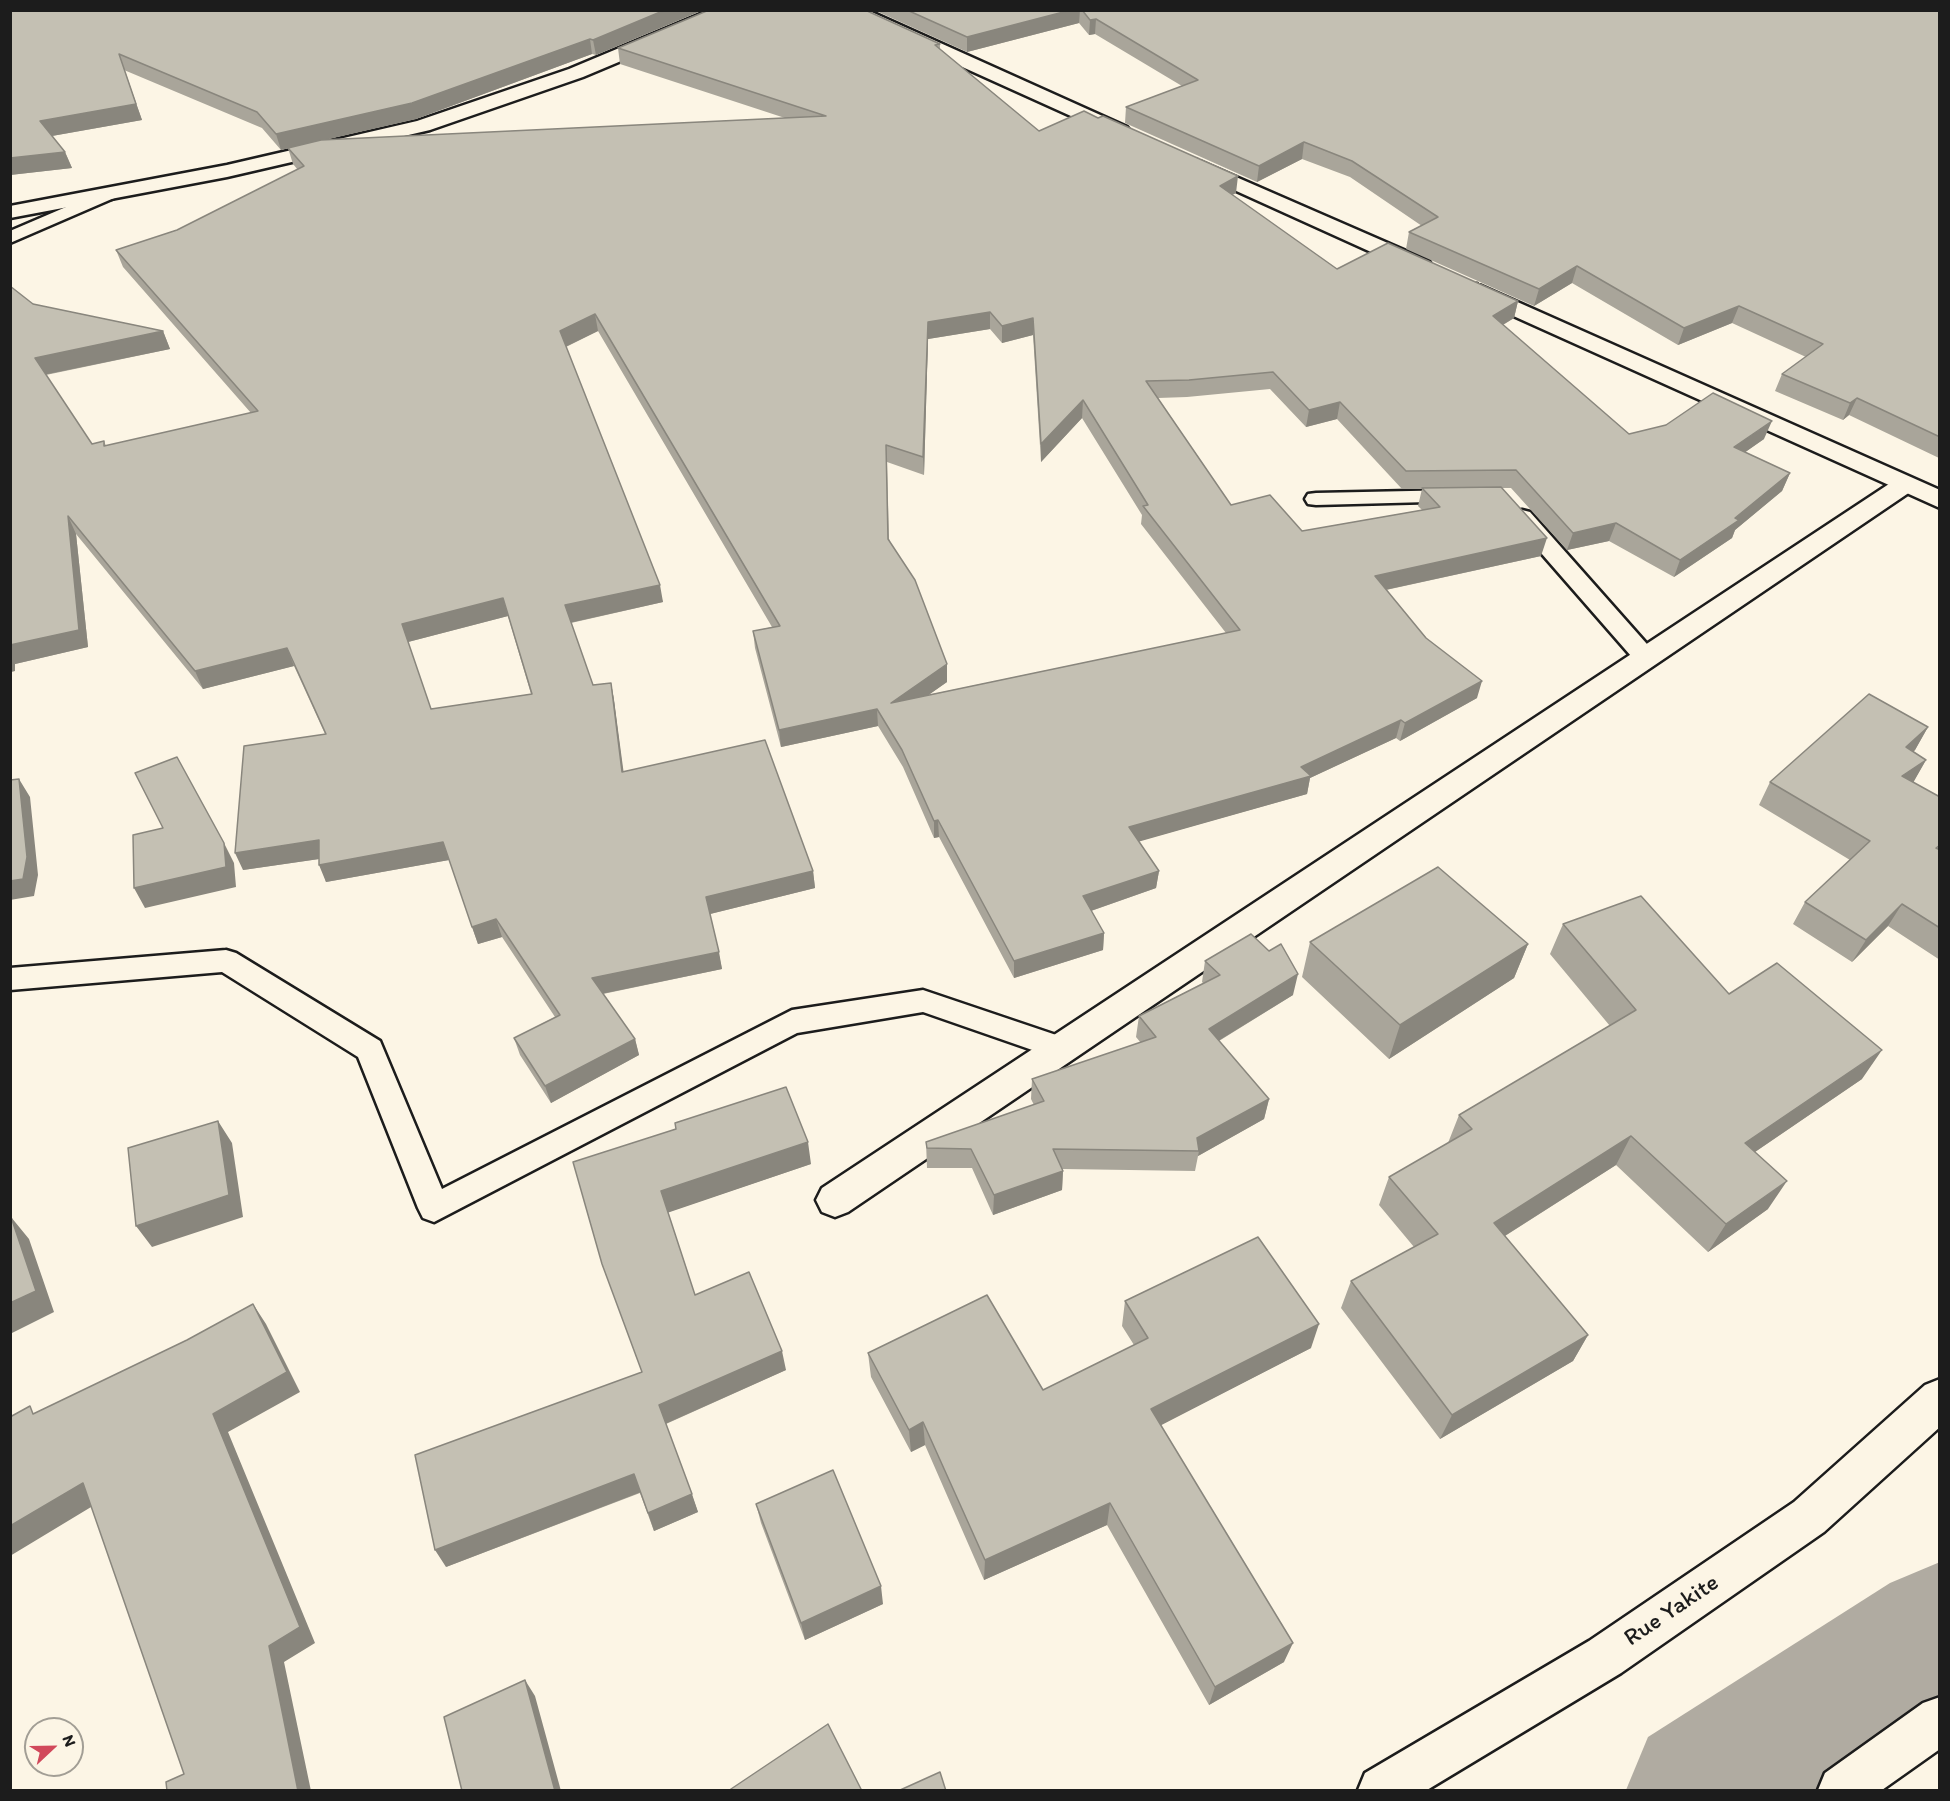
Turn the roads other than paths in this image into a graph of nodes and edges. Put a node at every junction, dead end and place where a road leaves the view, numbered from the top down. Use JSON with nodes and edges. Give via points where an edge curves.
{"nodes":[{"id":1,"x":727,"y":10,"type":"edge"},
{"id":2,"x":851,"y":10,"type":"edge"},
{"id":3,"x":1141,"y":140,"type":"edge"},
{"id":4,"x":1173,"y":155,"type":"edge"},
{"id":5,"x":108,"y":194,"type":"junction"},
{"id":6,"x":10,"y":212,"type":"edge"},
{"id":7,"x":10,"y":238,"type":"edge"},
{"id":8,"x":1904,"y":485,"type":"junction"},
{"id":9,"x":1479,"y":495,"type":"edge"},
{"id":10,"x":1316,"y":499,"type":"dead end"},
{"id":11,"x":1940,"y":500,"type":"edge"},
{"id":12,"x":1510,"y":503,"type":"edge"},
{"id":13,"x":1646,"y":658,"type":"junction"},
{"id":14,"x":10,"y":979,"type":"edge"},
{"id":15,"x":1061,"y":1048,"type":"junction"},
{"id":16,"x":835,"y":1200,"type":"dead end"},
{"id":17,"x":1940,"y":1399,"type":"edge"},
{"id":18,"x":1940,"y":1720,"type":"edge"},
{"id":19,"x":1382,"y":1791,"type":"edge"},
{"id":20,"x":1842,"y":1791,"type":"edge"}],
"edges":[{"from":1,"to":5,"type":"street","via":[[576,73],[423,126]]},
{"from":2,"to":3,"type":"street"},
{"from":4,"to":8,"type":"street"},
{"from":5,"to":6,"type":"street"},
{"from":5,"to":7,"type":"lane"},
{"from":8,"to":11,"type":"street"},
{"from":8,"to":13,"type":"street"},
{"from":9,"to":10,"type":"lane"},
{"from":12,"to":13,"type":"lane"},
{"from":13,"to":15,"type":"street"},
{"from":14,"to":15,"type":"lane","via":[[226,961],[370,1049],[434,1208],[792,1022],[923,1001]]},
{"from":15,"to":16,"type":"street"},
{"from":17,"to":19,"type":"street","name":"Rue Yakite","via":[[1809,1517],[1605,1657]]},
{"from":18,"to":20,"type":"street"}]}
